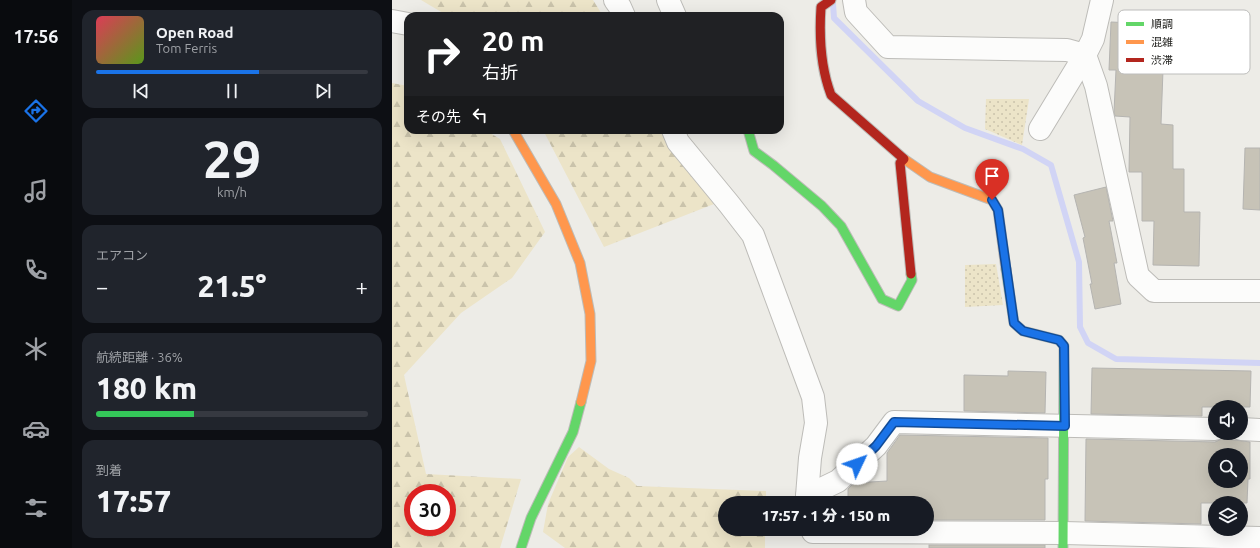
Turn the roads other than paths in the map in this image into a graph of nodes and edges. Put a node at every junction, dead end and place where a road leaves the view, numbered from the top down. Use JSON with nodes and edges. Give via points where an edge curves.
{"nodes":[{"id":1,"x":615,"y":0,"type":"edge"},
{"id":2,"x":668,"y":0,"type":"edge"},
{"id":3,"x":854,"y":0,"type":"edge"},
{"id":4,"x":1102,"y":0,"type":"edge"},
{"id":5,"x":823,"y":3,"type":"edge"},
{"id":6,"x":622,"y":12,"type":"edge"},
{"id":7,"x":673,"y":12,"type":"edge"},
{"id":8,"x":392,"y":21,"type":"edge"},
{"id":9,"x":404,"y":23,"type":"edge"},
{"id":10,"x":1085,"y":55,"type":"junction"},
{"id":11,"x":1040,"y":129,"type":"dead end"},
{"id":12,"x":516,"y":134,"type":"edge"},
{"id":13,"x":675,"y":134,"type":"edge"},
{"id":14,"x":749,"y":134,"type":"edge"},
{"id":15,"x":904,"y":159,"type":"junction"},
{"id":16,"x":1260,"y":291,"type":"edge"},
{"id":17,"x":1065,"y":426,"type":"junction"},
{"id":18,"x":1208,"y":429,"type":"edge"},
{"id":19,"x":1248,"y":429,"type":"edge"},
{"id":20,"x":1260,"y":430,"type":"edge"},
{"id":21,"x":808,"y":496,"type":"edge"},
{"id":22,"x":814,"y":496,"type":"edge"},
{"id":23,"x":813,"y":536,"type":"edge"},
{"id":24,"x":1260,"y":538,"type":"edge"},
{"id":25,"x":1063,"y":541,"type":"edge"},
{"id":26,"x":521,"y":548,"type":"edge"}],
"edges":[{"from":1,"to":6,"type":"street"},
{"from":2,"to":7,"type":"street"},
{"from":3,"to":10,"type":"street","via":[[856,12],[888,47],[1067,50]]},
{"from":4,"to":10,"type":"street","via":[[1093,39]]},
{"from":5,"to":15,"type":"street","via":[[819,31],[825,82],[831,95]]},
{"from":8,"to":9,"type":"street"},
{"from":10,"to":11,"type":"street"},
{"from":10,"to":16,"type":"street","via":[[1096,86],[1138,276],[1154,291]]},
{"from":12,"to":26,"type":"street","via":[[556,204],[580,262],[590,314],[591,361],[573,432],[531,518]]},
{"from":13,"to":21,"type":"street","via":[[678,142],[753,236],[813,397],[816,423],[810,458]]},
{"from":14,"to":15,"type":"street","via":[[754,151],[822,206],[841,226],[882,300],[898,306],[912,280],[900,163]]},
{"from":15,"to":17,"type":"street","via":[[930,177],[992,200],[998,210],[1014,323],[1023,331],[1059,340],[1064,346]]},
{"from":17,"to":18,"type":"street"},
{"from":17,"to":22,"type":"street","via":[[894,422],[876,446],[838,481]]},
{"from":17,"to":25,"type":"street"},
{"from":19,"to":20,"type":"street"},
{"from":23,"to":25,"type":"street"},
{"from":24,"to":25,"type":"street"}]}
